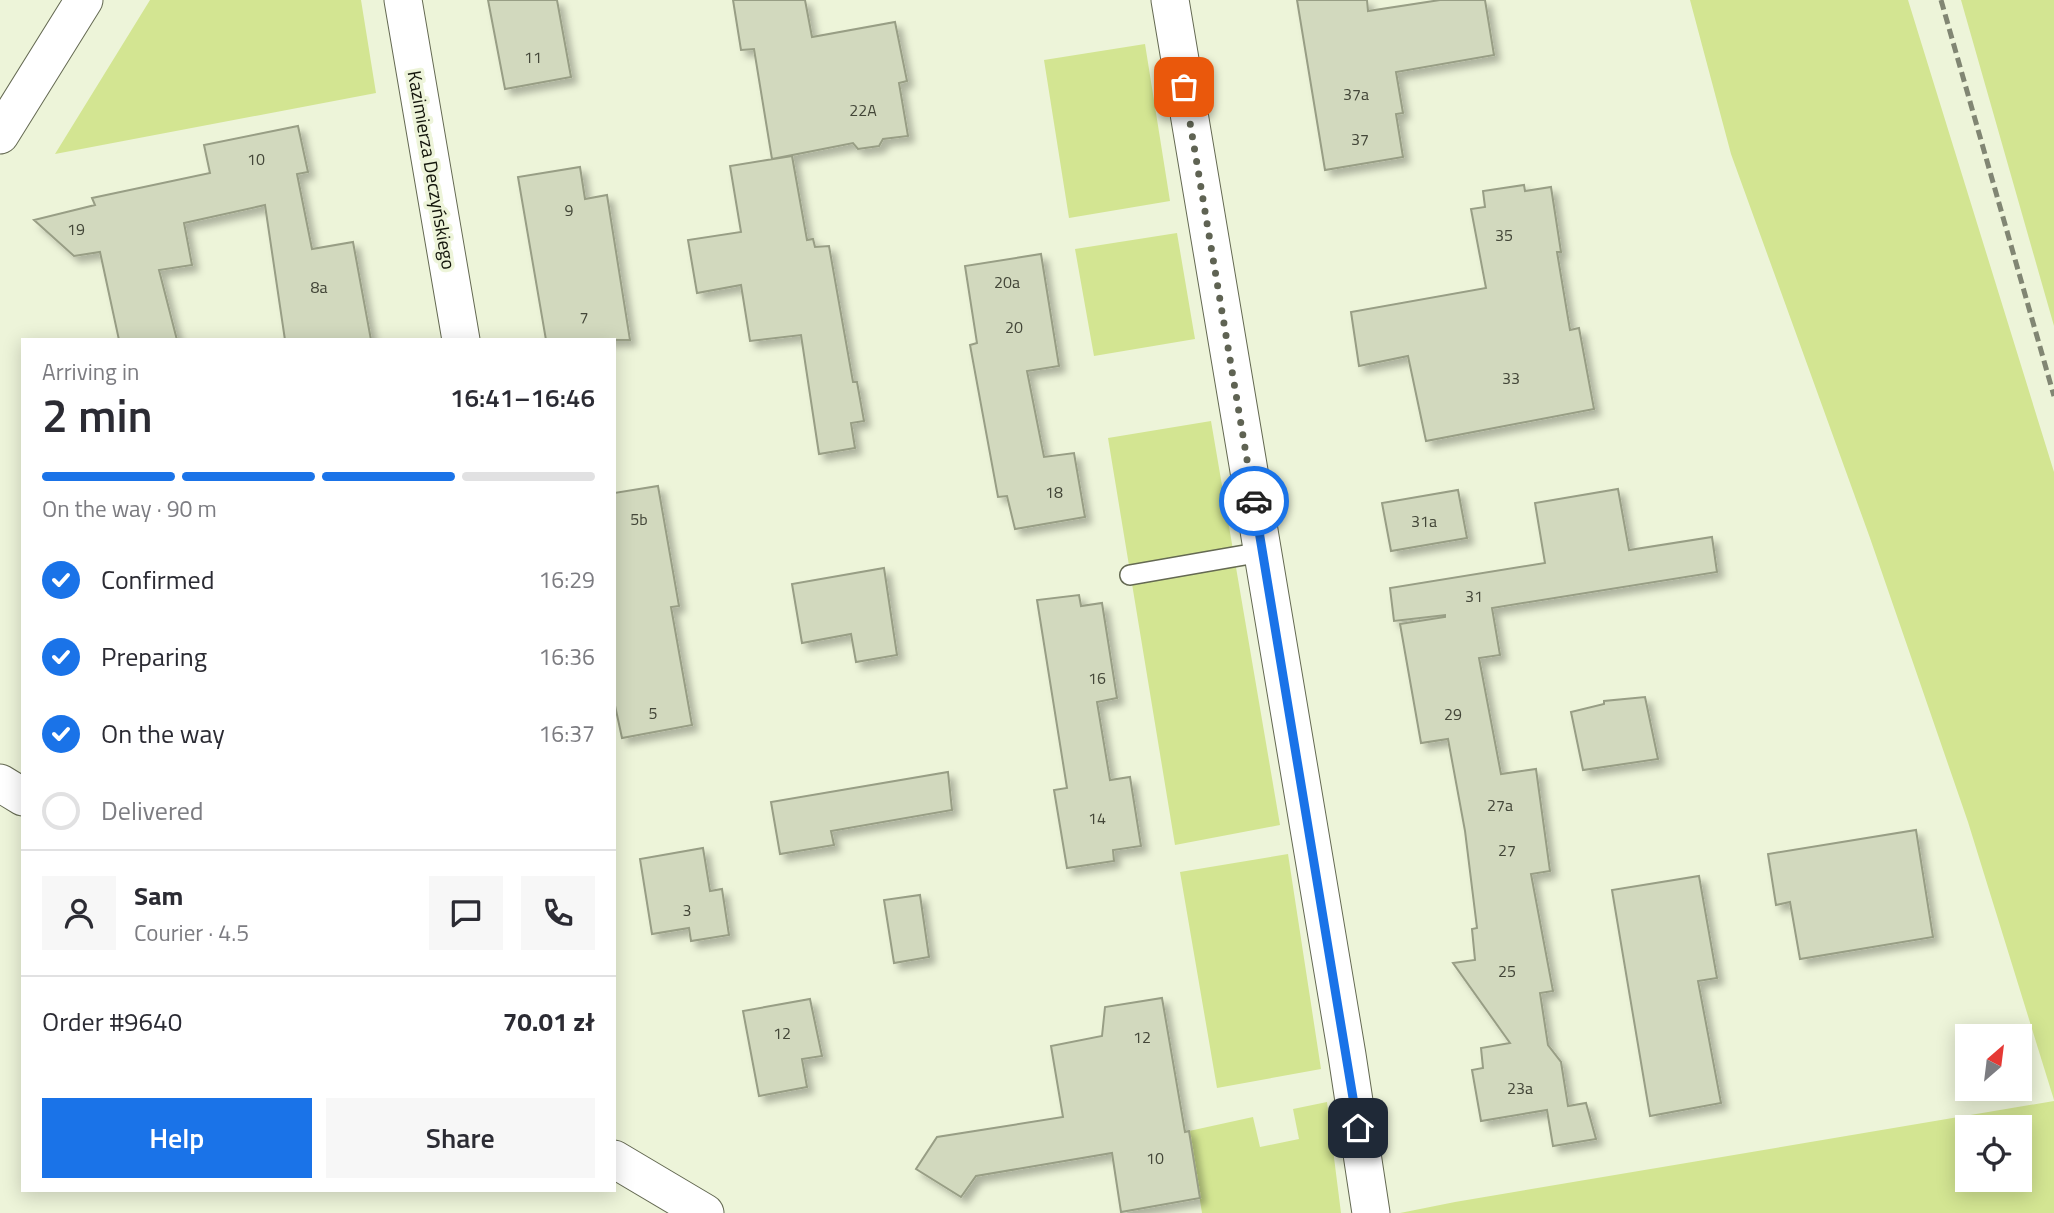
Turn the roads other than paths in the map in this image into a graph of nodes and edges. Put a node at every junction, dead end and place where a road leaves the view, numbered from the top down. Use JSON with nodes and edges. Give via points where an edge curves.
{"nodes":[{"id":1,"x":84,"y":0,"type":"edge"},
{"id":2,"x":403,"y":0,"type":"edge"},
{"id":3,"x":1170,"y":0,"type":"edge"},
{"id":4,"x":0,"y":135,"type":"edge"},
{"id":5,"x":461,"y":338,"type":"edge"},
{"id":6,"x":1262,"y":552,"type":"junction"},
{"id":7,"x":1130,"y":575,"type":"dead end"},
{"id":8,"x":0,"y":783,"type":"edge"},
{"id":9,"x":21,"y":796,"type":"edge"},
{"id":10,"x":616,"y":1160,"type":"edge"},
{"id":11,"x":705,"y":1213,"type":"edge"},
{"id":12,"x":1371,"y":1213,"type":"edge"}],
"edges":[{"from":1,"to":4,"type":"street"},
{"from":2,"to":5,"type":"street","name":"Kazimierza Deczyńskiego"},
{"from":3,"to":6,"type":"street"},
{"from":6,"to":7,"type":"lane"},
{"from":6,"to":12,"type":"street"},
{"from":8,"to":9,"type":"street"},
{"from":10,"to":11,"type":"street"}]}
